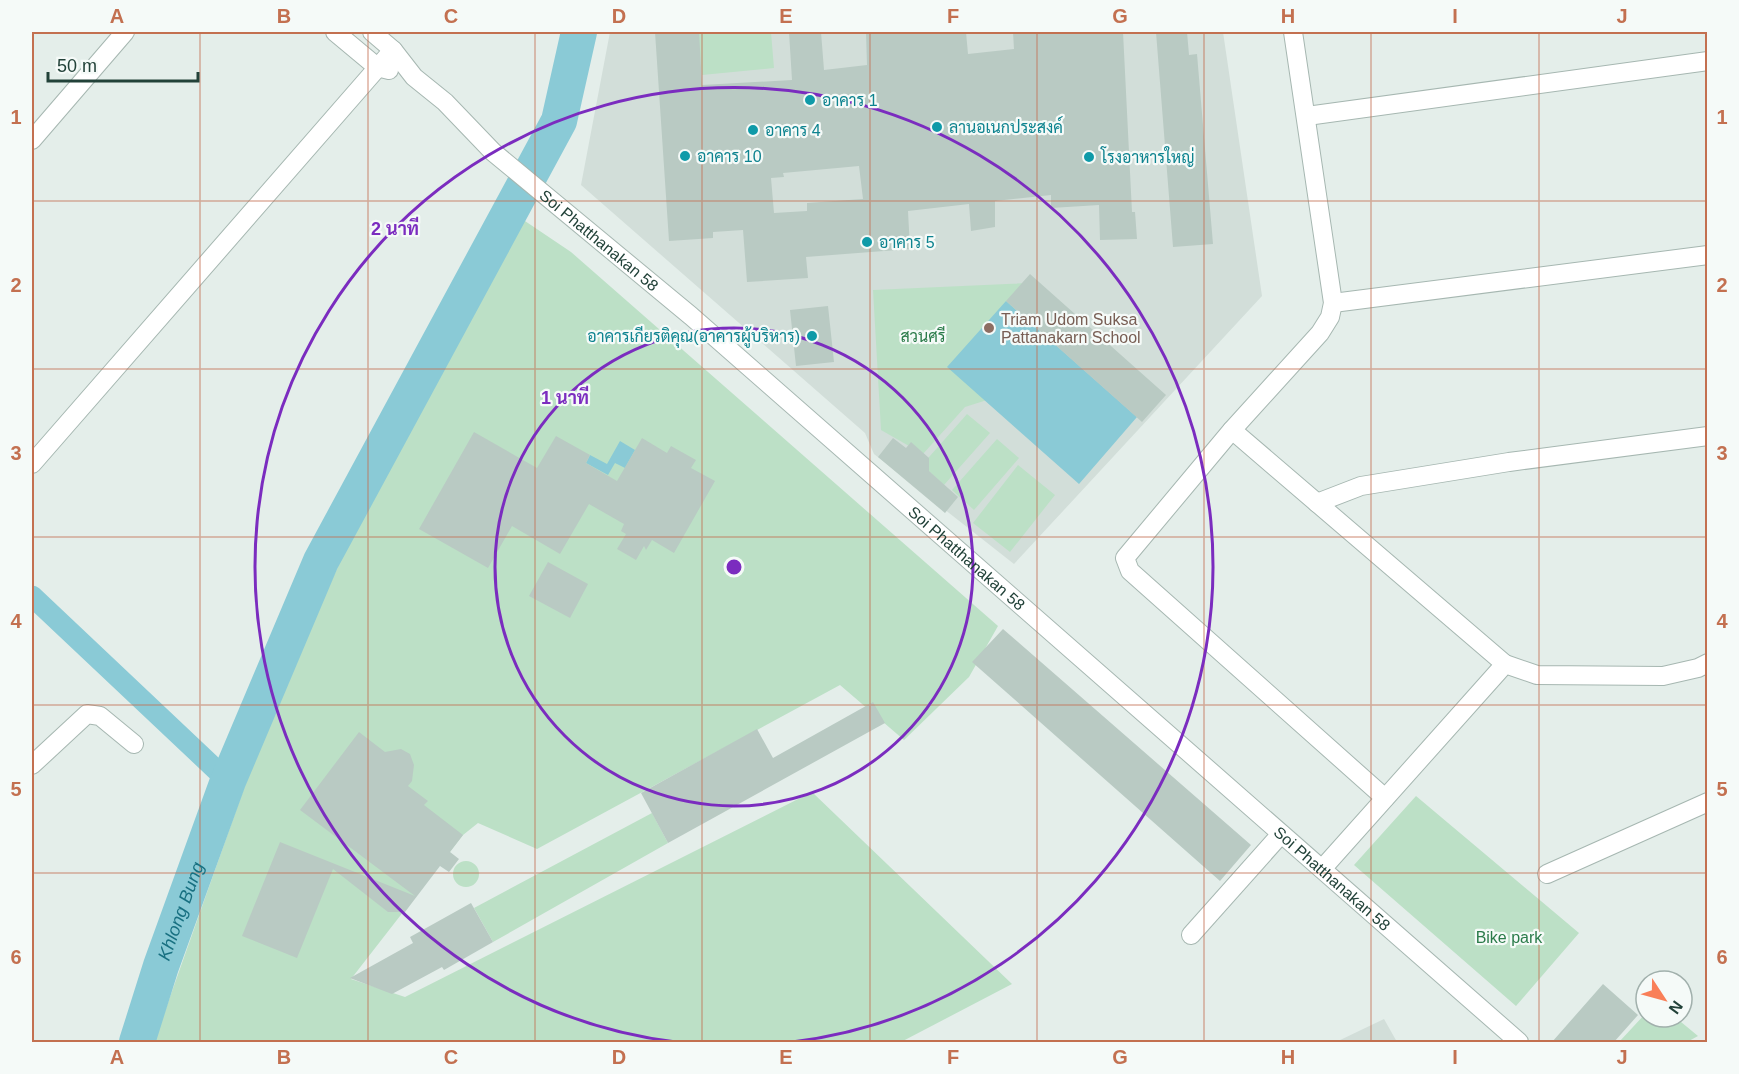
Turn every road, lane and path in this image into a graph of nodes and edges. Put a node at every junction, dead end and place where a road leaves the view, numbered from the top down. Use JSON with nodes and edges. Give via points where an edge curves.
{"nodes":[{"id":1,"x":125,"y":32,"type":"edge"},
{"id":2,"x":335,"y":32,"type":"edge"},
{"id":3,"x":372,"y":32,"type":"edge"},
{"id":4,"x":1293,"y":32,"type":"edge"},
{"id":5,"x":393,"y":50,"type":"junction"},
{"id":6,"x":1707,"y":61,"type":"edge"},
{"id":7,"x":377,"y":67,"type":"junction"},
{"id":8,"x":414,"y":77,"type":"junction"},
{"id":9,"x":1306,"y":116,"type":"junction"},
{"id":10,"x":32,"y":140,"type":"edge"},
{"id":11,"x":1707,"y":255,"type":"edge"},
{"id":12,"x":1333,"y":303,"type":"junction"},
{"id":13,"x":1232,"y":430,"type":"junction"},
{"id":14,"x":1707,"y":436,"type":"edge"},
{"id":15,"x":32,"y":464,"type":"edge"},
{"id":16,"x":1317,"y":503,"type":"junction"},
{"id":17,"x":1707,"y":663,"type":"edge"},
{"id":18,"x":1505,"y":664,"type":"junction"},
{"id":19,"x":134,"y":744,"type":"dead end"},
{"id":20,"x":32,"y":762,"type":"edge"},
{"id":21,"x":1385,"y":798,"type":"junction"},
{"id":22,"x":1707,"y":802,"type":"edge"},
{"id":23,"x":1281,"y":834,"type":"junction"},
{"id":24,"x":1322,"y":869,"type":"junction"},
{"id":25,"x":1547,"y":874,"type":"dead end"},
{"id":26,"x":1191,"y":934,"type":"dead end"},
{"id":27,"x":1519,"y":1042,"type":"edge"}],
"edges":[{"from":1,"to":10,"type":"street"},
{"from":2,"to":7,"type":"street","name":"Soi Phatthanakan 58"},
{"from":3,"to":5,"type":"street","name":"Soi Phatthanakan 58"},
{"from":4,"to":9,"type":"street"},
{"from":5,"to":7,"type":"street"},
{"from":5,"to":8,"type":"street","name":"Soi Phatthanakan 58"},
{"from":6,"to":9,"type":"street"},
{"from":7,"to":8,"type":"street","name":"Soi Phatthanakan 58"},
{"from":7,"to":15,"type":"street"},
{"from":8,"to":23,"type":"street","name":"Soi Phatthanakan 58","via":[[445,102],[493,152],[840,446]]},
{"from":9,"to":12,"type":"street"},
{"from":11,"to":12,"type":"street"},
{"from":12,"to":13,"type":"street","via":[[1320,333]]},
{"from":13,"to":16,"type":"street"},
{"from":13,"to":21,"type":"street","via":[[1129,550],[1126,563],[1130,571]]},
{"from":14,"to":16,"type":"street","via":[[1361,486]]},
{"from":16,"to":18,"type":"street"},
{"from":17,"to":18,"type":"street","via":[[1663,676],[1537,675]]},
{"from":18,"to":21,"type":"street"},
{"from":19,"to":20,"type":"street","via":[[100,716],[87,714]]},
{"from":21,"to":24,"type":"street"},
{"from":22,"to":25,"type":"street"},
{"from":23,"to":24,"type":"street","name":"Soi Phatthanakan 58"},
{"from":23,"to":26,"type":"street"},
{"from":24,"to":27,"type":"street","name":"Soi Phatthanakan 58"}]}
